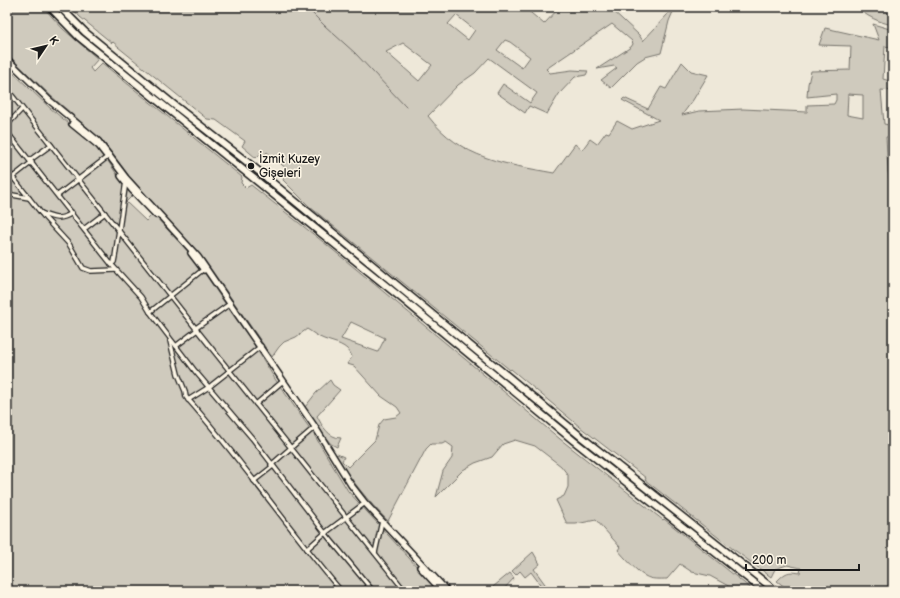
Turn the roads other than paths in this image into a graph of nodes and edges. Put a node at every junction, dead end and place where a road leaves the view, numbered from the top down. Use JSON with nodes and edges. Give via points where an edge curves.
{"nodes":[{"id":1,"x":50,"y":7,"type":"edge"},
{"id":2,"x":60,"y":7,"type":"edge"},
{"id":3,"x":7,"y":59,"type":"edge"},
{"id":4,"x":7,"y":63,"type":"edge"},
{"id":5,"x":7,"y":89,"type":"edge"},
{"id":6,"x":22,"y":109,"type":"junction"},
{"id":7,"x":7,"y":124,"type":"edge"},
{"id":8,"x":7,"y":132,"type":"edge"},
{"id":9,"x":51,"y":145,"type":"junction"},
{"id":10,"x":109,"y":156,"type":"junction"},
{"id":11,"x":31,"y":161,"type":"junction"},
{"id":12,"x":7,"y":170,"type":"edge"},
{"id":13,"x":13,"y":177,"type":"junction"},
{"id":14,"x":79,"y":180,"type":"junction"},
{"id":15,"x":126,"y":180,"type":"junction"},
{"id":16,"x":7,"y":194,"type":"edge"},
{"id":17,"x":58,"y":195,"type":"junction"},
{"id":18,"x":29,"y":198,"type":"junction"},
{"id":19,"x":40,"y":212,"type":"junction"},
{"id":20,"x":72,"y":213,"type":"junction"},
{"id":21,"x":105,"y":213,"type":"junction"},
{"id":22,"x":84,"y":229,"type":"junction"},
{"id":23,"x":119,"y":230,"type":"junction"},
{"id":24,"x":111,"y":264,"type":"junction"},
{"id":25,"x":205,"y":268,"type":"junction"},
{"id":26,"x":116,"y":270,"type":"junction"},
{"id":27,"x":170,"y":295,"type":"junction"},
{"id":28,"x":230,"y":304,"type":"junction"},
{"id":29,"x":150,"y":312,"type":"junction"},
{"id":30,"x":196,"y":329,"type":"junction"},
{"id":31,"x":170,"y":338,"type":"junction"},
{"id":32,"x":176,"y":346,"type":"junction"},
{"id":33,"x":260,"y":347,"type":"junction"},
{"id":34,"x":229,"y":370,"type":"junction"},
{"id":35,"x":282,"y":381,"type":"junction"},
{"id":36,"x":209,"y":387,"type":"junction"},
{"id":37,"x":188,"y":400,"type":"junction"},
{"id":38,"x":256,"y":404,"type":"junction"},
{"id":39,"x":314,"y":428,"type":"junction"},
{"id":40,"x":291,"y":447,"type":"junction"},
{"id":41,"x":272,"y":465,"type":"junction"},
{"id":42,"x":254,"y":480,"type":"junction"},
{"id":43,"x":364,"y":504,"type":"junction"},
{"id":44,"x":346,"y":517,"type":"junction"},
{"id":45,"x":382,"y":523,"type":"junction"},
{"id":46,"x":325,"y":533,"type":"junction"},
{"id":47,"x":306,"y":549,"type":"junction"},
{"id":48,"x":376,"y":553,"type":"junction"},
{"id":49,"x":341,"y":591,"type":"edge"},
{"id":50,"x":373,"y":591,"type":"edge"},
{"id":51,"x":405,"y":591,"type":"edge"},
{"id":52,"x":442,"y":591,"type":"edge"},
{"id":53,"x":447,"y":591,"type":"edge"},
{"id":54,"x":764,"y":591,"type":"edge"},
{"id":55,"x":776,"y":591,"type":"edge"}],
"edges":[{"from":1,"to":54,"type":"highway","via":[[79,37],[574,441]]},
{"from":2,"to":55,"type":"highway","via":[[86,32],[173,104],[251,165],[579,435]]},
{"from":3,"to":10,"type":"main road","via":[[49,100],[93,136]]},
{"from":4,"to":10,"type":"main road","via":[[51,106]]},
{"from":5,"to":6,"type":"street"},
{"from":6,"to":7,"type":"street"},
{"from":6,"to":9,"type":"street"},
{"from":8,"to":11,"type":"street"},
{"from":9,"to":11,"type":"street"},
{"from":9,"to":14,"type":"street"},
{"from":10,"to":14,"type":"street"},
{"from":10,"to":15,"type":"main road"},
{"from":11,"to":13,"type":"street"},
{"from":11,"to":17,"type":"street"},
{"from":12,"to":13,"type":"street"},
{"from":13,"to":18,"type":"street"},
{"from":14,"to":17,"type":"street"},
{"from":14,"to":21,"type":"street"},
{"from":15,"to":23,"type":"street"},
{"from":15,"to":25,"type":"main road","via":[[190,247]]},
{"from":16,"to":18,"type":"street"},
{"from":17,"to":20,"type":"street"},
{"from":18,"to":19,"type":"street"},
{"from":19,"to":20,"type":"street","via":[[58,219]]},
{"from":19,"to":26,"type":"street","via":[[69,244],[83,268],[91,271]]},
{"from":20,"to":22,"type":"street"},
{"from":21,"to":22,"type":"street"},
{"from":21,"to":23,"type":"street"},
{"from":22,"to":24,"type":"street"},
{"from":23,"to":24,"type":"street","via":[[114,262]]},
{"from":23,"to":27,"type":"street"},
{"from":24,"to":26,"type":"street"},
{"from":25,"to":27,"type":"street"},
{"from":25,"to":28,"type":"main road"},
{"from":26,"to":29,"type":"street","via":[[141,297]]},
{"from":27,"to":29,"type":"street"},
{"from":27,"to":30,"type":"street"},
{"from":28,"to":30,"type":"street"},
{"from":28,"to":33,"type":"main road"},
{"from":29,"to":31,"type":"street"},
{"from":30,"to":32,"type":"street"},
{"from":30,"to":34,"type":"street"},
{"from":31,"to":32,"type":"street"},
{"from":31,"to":37,"type":"street","via":[[178,374]]},
{"from":32,"to":36,"type":"street"},
{"from":33,"to":34,"type":"street"},
{"from":33,"to":35,"type":"main road"},
{"from":34,"to":36,"type":"street"},
{"from":34,"to":38,"type":"street"},
{"from":35,"to":38,"type":"street"},
{"from":35,"to":39,"type":"main road"},
{"from":36,"to":37,"type":"street"},
{"from":36,"to":41,"type":"street"},
{"from":37,"to":42,"type":"street"},
{"from":38,"to":40,"type":"street"},
{"from":39,"to":40,"type":"street"},
{"from":39,"to":43,"type":"main road"},
{"from":40,"to":41,"type":"street"},
{"from":40,"to":44,"type":"street"},
{"from":41,"to":42,"type":"street"},
{"from":41,"to":46,"type":"street"},
{"from":42,"to":47,"type":"street"},
{"from":43,"to":44,"type":"street"},
{"from":43,"to":45,"type":"main road"},
{"from":44,"to":46,"type":"street"},
{"from":44,"to":48,"type":"street"},
{"from":45,"to":48,"type":"street"},
{"from":45,"to":52,"type":"main road"},
{"from":45,"to":53,"type":"main road"},
{"from":46,"to":47,"type":"street"},
{"from":46,"to":50,"type":"street"},
{"from":47,"to":49,"type":"street"},
{"from":48,"to":51,"type":"street"}]}
